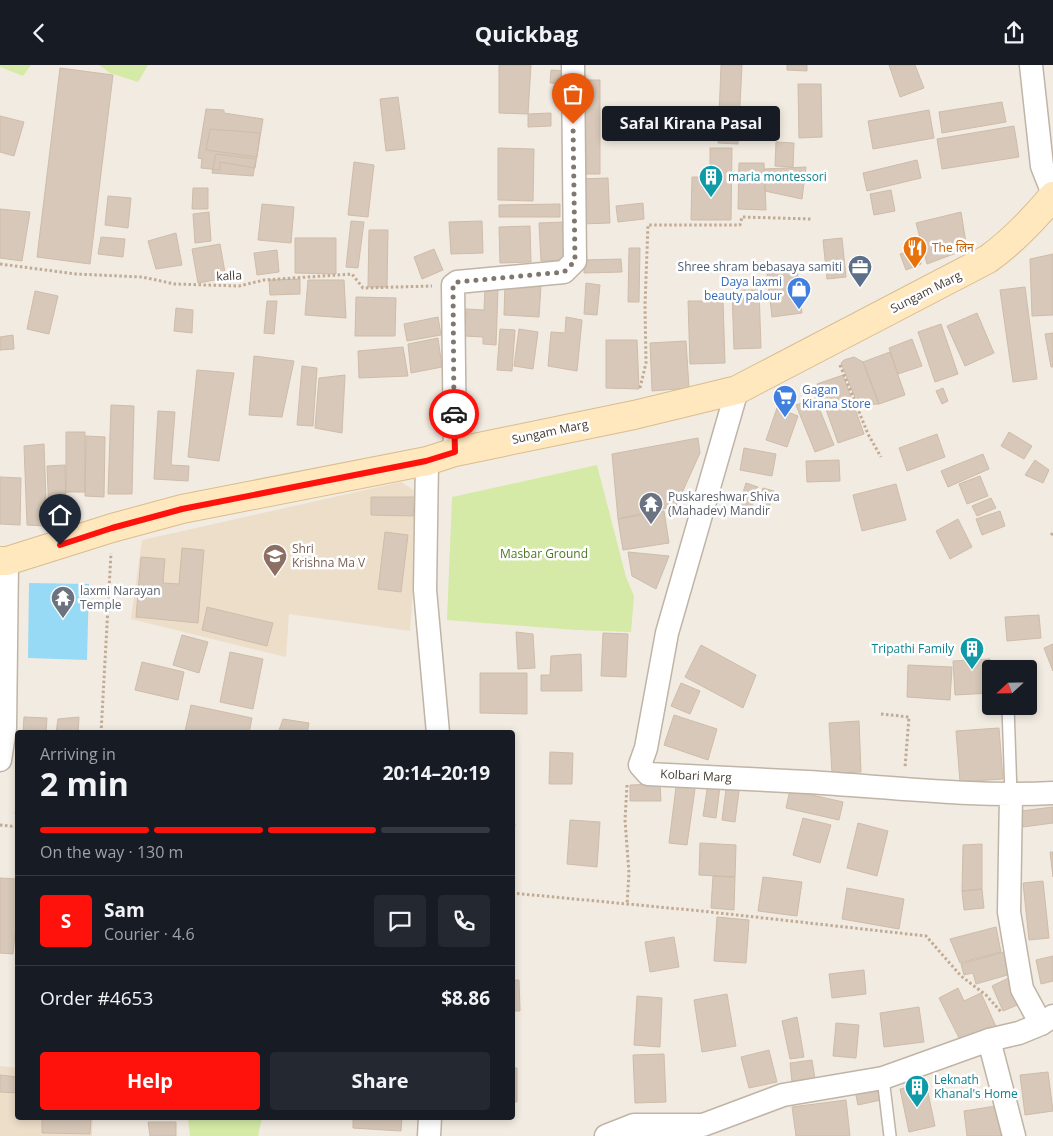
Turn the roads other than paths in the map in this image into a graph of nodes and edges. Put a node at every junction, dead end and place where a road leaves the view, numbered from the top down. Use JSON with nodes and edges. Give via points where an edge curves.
{"nodes":[{"id":1,"x":572,"y":65,"type":"edge"},
{"id":2,"x":1031,"y":65,"type":"edge"},
{"id":3,"x":1053,"y":195,"type":"edge"},
{"id":4,"x":737,"y":390,"type":"junction"},
{"id":5,"x":455,"y":452,"type":"junction"},
{"id":6,"x":426,"y":461,"type":"junction"},
{"id":7,"x":4,"y":561,"type":"edge"},
{"id":8,"x":1008,"y":715,"type":"edge"},
{"id":9,"x":438,"y":730,"type":"edge"},
{"id":10,"x":0,"y":760,"type":"edge"},
{"id":11,"x":1053,"y":793,"type":"edge"},
{"id":12,"x":1011,"y":795,"type":"junction"},
{"id":13,"x":1047,"y":1020,"type":"edge"},
{"id":14,"x":989,"y":1040,"type":"junction"},
{"id":15,"x":883,"y":1078,"type":"junction"},
{"id":16,"x":430,"y":1120,"type":"edge"},
{"id":17,"x":429,"y":1136,"type":"edge"},
{"id":18,"x":606,"y":1136,"type":"edge"},
{"id":19,"x":890,"y":1136,"type":"edge"},
{"id":20,"x":1014,"y":1136,"type":"edge"}],
"edges":[{"from":1,"to":5,"type":"street","via":[[575,261],[564,272],[457,282],[453,285]]},
{"from":2,"to":3,"type":"street","via":[[1042,166]]},
{"from":3,"to":4,"type":"main road","name":"Sungam Marg","via":[[1009,244],[988,259]]},
{"from":4,"to":5,"type":"main road","name":"Sungam Marg"},
{"from":4,"to":12,"type":"street","name":"Kolbari Marg","via":[[667,633],[640,765],[648,774]]},
{"from":5,"to":6,"type":"main road","name":"Sungam Marg"},
{"from":6,"to":7,"type":"main road","name":"Sungam Marg","via":[[182,509]]},
{"from":6,"to":9,"type":"street","via":[[425,590]]},
{"from":7,"to":10,"type":"street","via":[[5,728]]},
{"from":8,"to":12,"type":"lane"},
{"from":11,"to":12,"type":"street","name":"Kolbari Marg"},
{"from":12,"to":13,"type":"street","via":[[1009,912],[1022,989]]},
{"from":13,"to":14,"type":"street","via":[[1019,1033]]},
{"from":14,"to":15,"type":"street"},
{"from":14,"to":20,"type":"street"},
{"from":15,"to":18,"type":"street","via":[[783,1095],[703,1125],[634,1125]]},
{"from":15,"to":19,"type":"lane"},
{"from":16,"to":17,"type":"street"}]}
